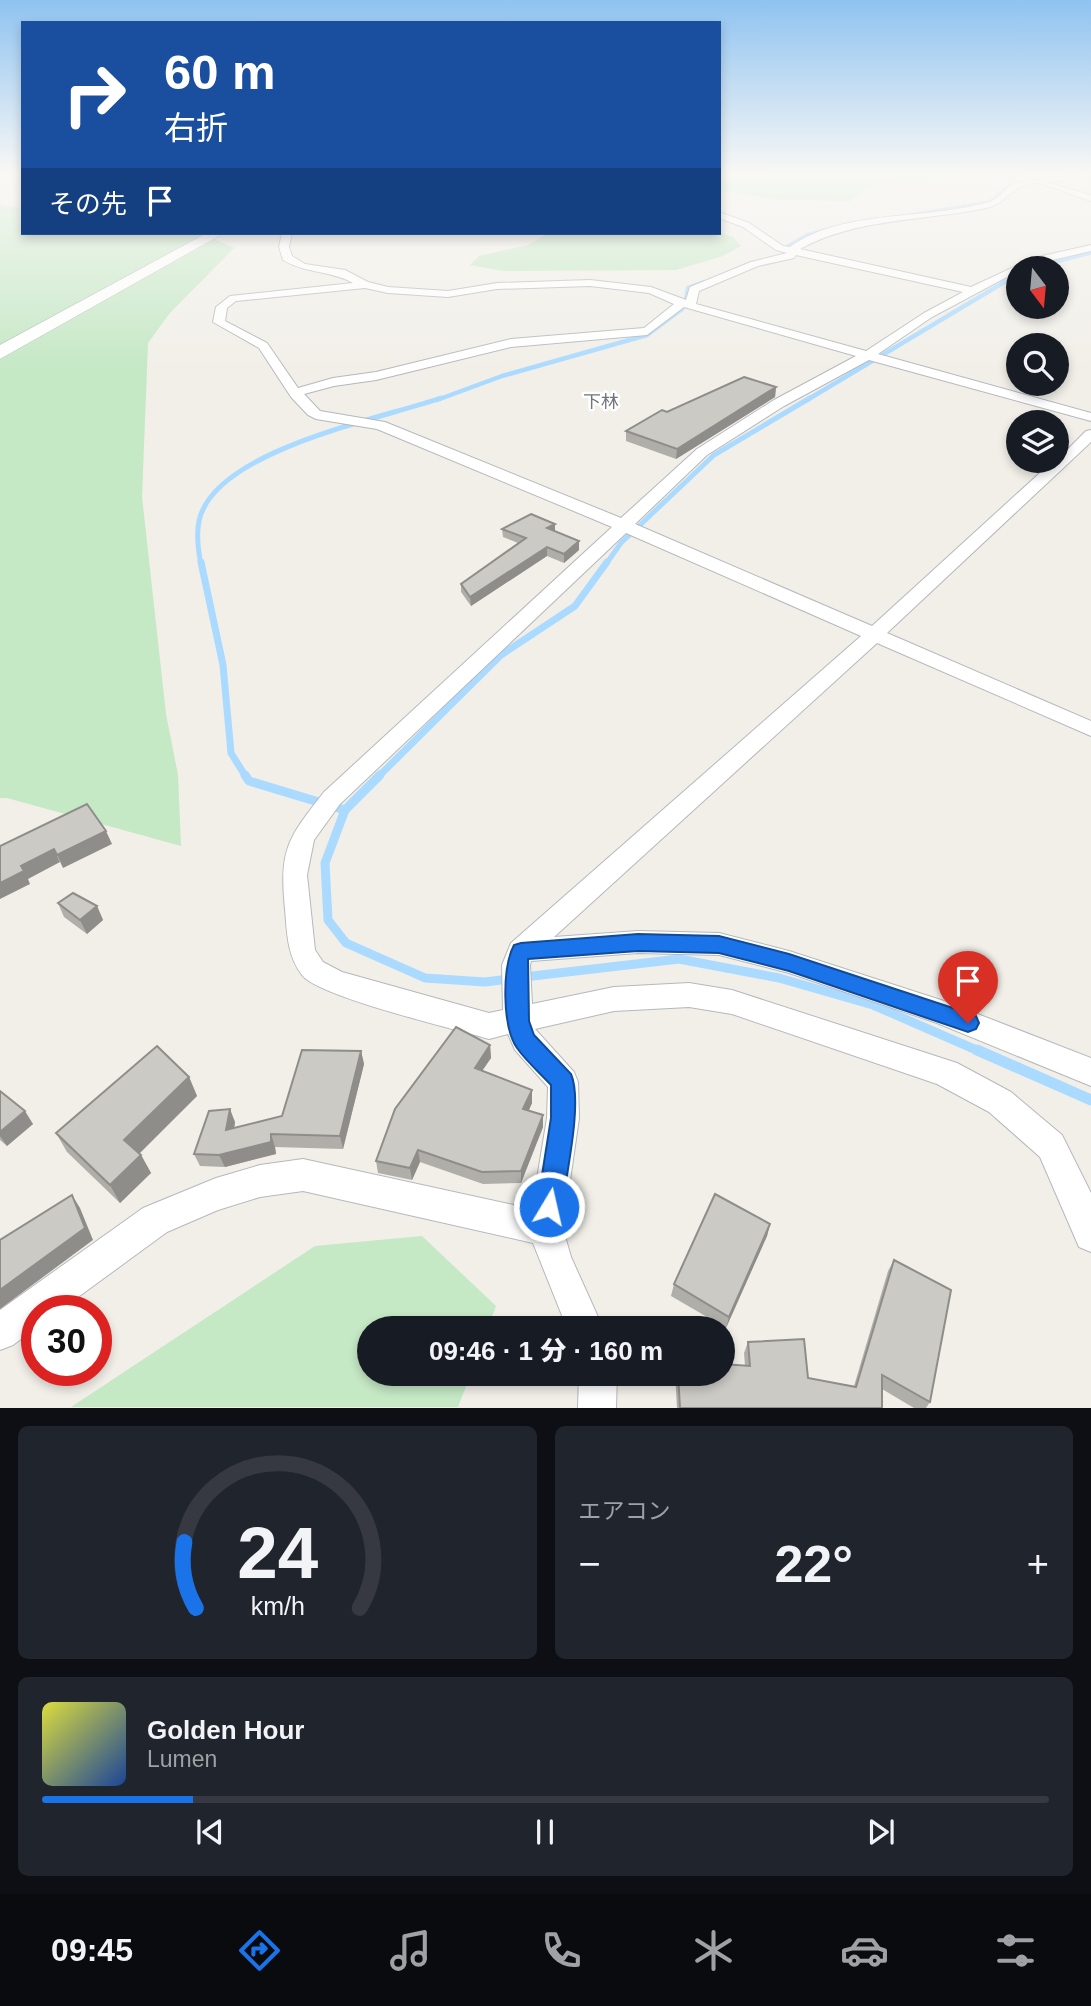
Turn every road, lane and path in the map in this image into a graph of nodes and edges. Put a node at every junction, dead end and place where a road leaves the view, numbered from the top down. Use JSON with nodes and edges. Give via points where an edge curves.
{"nodes":[{"id":1,"x":208,"y":239,"type":"edge"},
{"id":2,"x":286,"y":239,"type":"edge"},
{"id":3,"x":770,"y":239,"type":"edge"},
{"id":4,"x":807,"y":239,"type":"edge"},
{"id":5,"x":1091,"y":248,"type":"edge"},
{"id":6,"x":789,"y":250,"type":"junction"},
{"id":7,"x":365,"y":285,"type":"junction"},
{"id":8,"x":973,"y":291,"type":"junction"},
{"id":9,"x":686,"y":304,"type":"junction"},
{"id":10,"x":0,"y":352,"type":"edge"},
{"id":11,"x":877,"y":356,"type":"junction"},
{"id":12,"x":297,"y":392,"type":"junction"},
{"id":13,"x":1091,"y":417,"type":"edge"},
{"id":14,"x":1091,"y":434,"type":"edge"},
{"id":15,"x":630,"y":529,"type":"junction"},
{"id":16,"x":874,"y":635,"type":"junction"},
{"id":17,"x":1091,"y":729,"type":"edge"},
{"id":18,"x":519,"y":958,"type":"junction"},
{"id":19,"x":519,"y":1008,"type":"junction"},
{"id":20,"x":1091,"y":1072,"type":"edge"},
{"id":21,"x":546,"y":1229,"type":"junction"},
{"id":22,"x":1091,"y":1235,"type":"edge"},
{"id":23,"x":580,"y":1316,"type":"edge"},
{"id":24,"x":0,"y":1332,"type":"edge"},
{"id":25,"x":598,"y":1386,"type":"edge"},
{"id":26,"x":597,"y":1408,"type":"edge"}],
"edges":[{"from":1,"to":10,"type":"street"},
{"from":2,"to":7,"type":"street","via":[[288,258],[302,267],[341,272]]},
{"from":3,"to":6,"type":"street"},
{"from":4,"to":6,"type":"street"},
{"from":5,"to":8,"type":"street","via":[[1032,262]]},
{"from":6,"to":8,"type":"street"},
{"from":6,"to":9,"type":"street","via":[[784,258],[755,264],[694,289]]},
{"from":7,"to":9,"type":"street","via":[[448,294],[497,286],[590,283],[651,290]]},
{"from":7,"to":12,"type":"street","via":[[250,294],[223,303],[219,309],[219,322],[264,346]]},
{"from":8,"to":11,"type":"street","via":[[928,315]]},
{"from":9,"to":11,"type":"street"},
{"from":9,"to":12,"type":"street","via":[[647,331],[511,343]]},
{"from":11,"to":13,"type":"street"},
{"from":11,"to":15,"type":"street","via":[[779,403],[702,452]]},
{"from":12,"to":15,"type":"street","via":[[308,411],[316,415],[380,425]]},
{"from":14,"to":16,"type":"street"},
{"from":15,"to":16,"type":"street"},
{"from":15,"to":19,"type":"street","via":[[326,805],[302,838],[293,875],[302,952],[313,970],[335,982],[489,1026]]},
{"from":16,"to":17,"type":"street"},
{"from":16,"to":18,"type":"street"},
{"from":18,"to":19,"type":"street"},
{"from":18,"to":20,"type":"street","via":[[638,942],[719,944],[944,1013]]},
{"from":19,"to":21,"type":"street","via":[[525,1041],[563,1082],[563,1118]]},
{"from":19,"to":22,"type":"street","via":[[689,995],[732,1002],[946,1073],[1000,1102],[1051,1146]]},
{"from":21,"to":23,"type":"street"},
{"from":21,"to":24,"type":"street","via":[[303,1175],[260,1181],[155,1220]]},
{"from":25,"to":26,"type":"street"}]}
